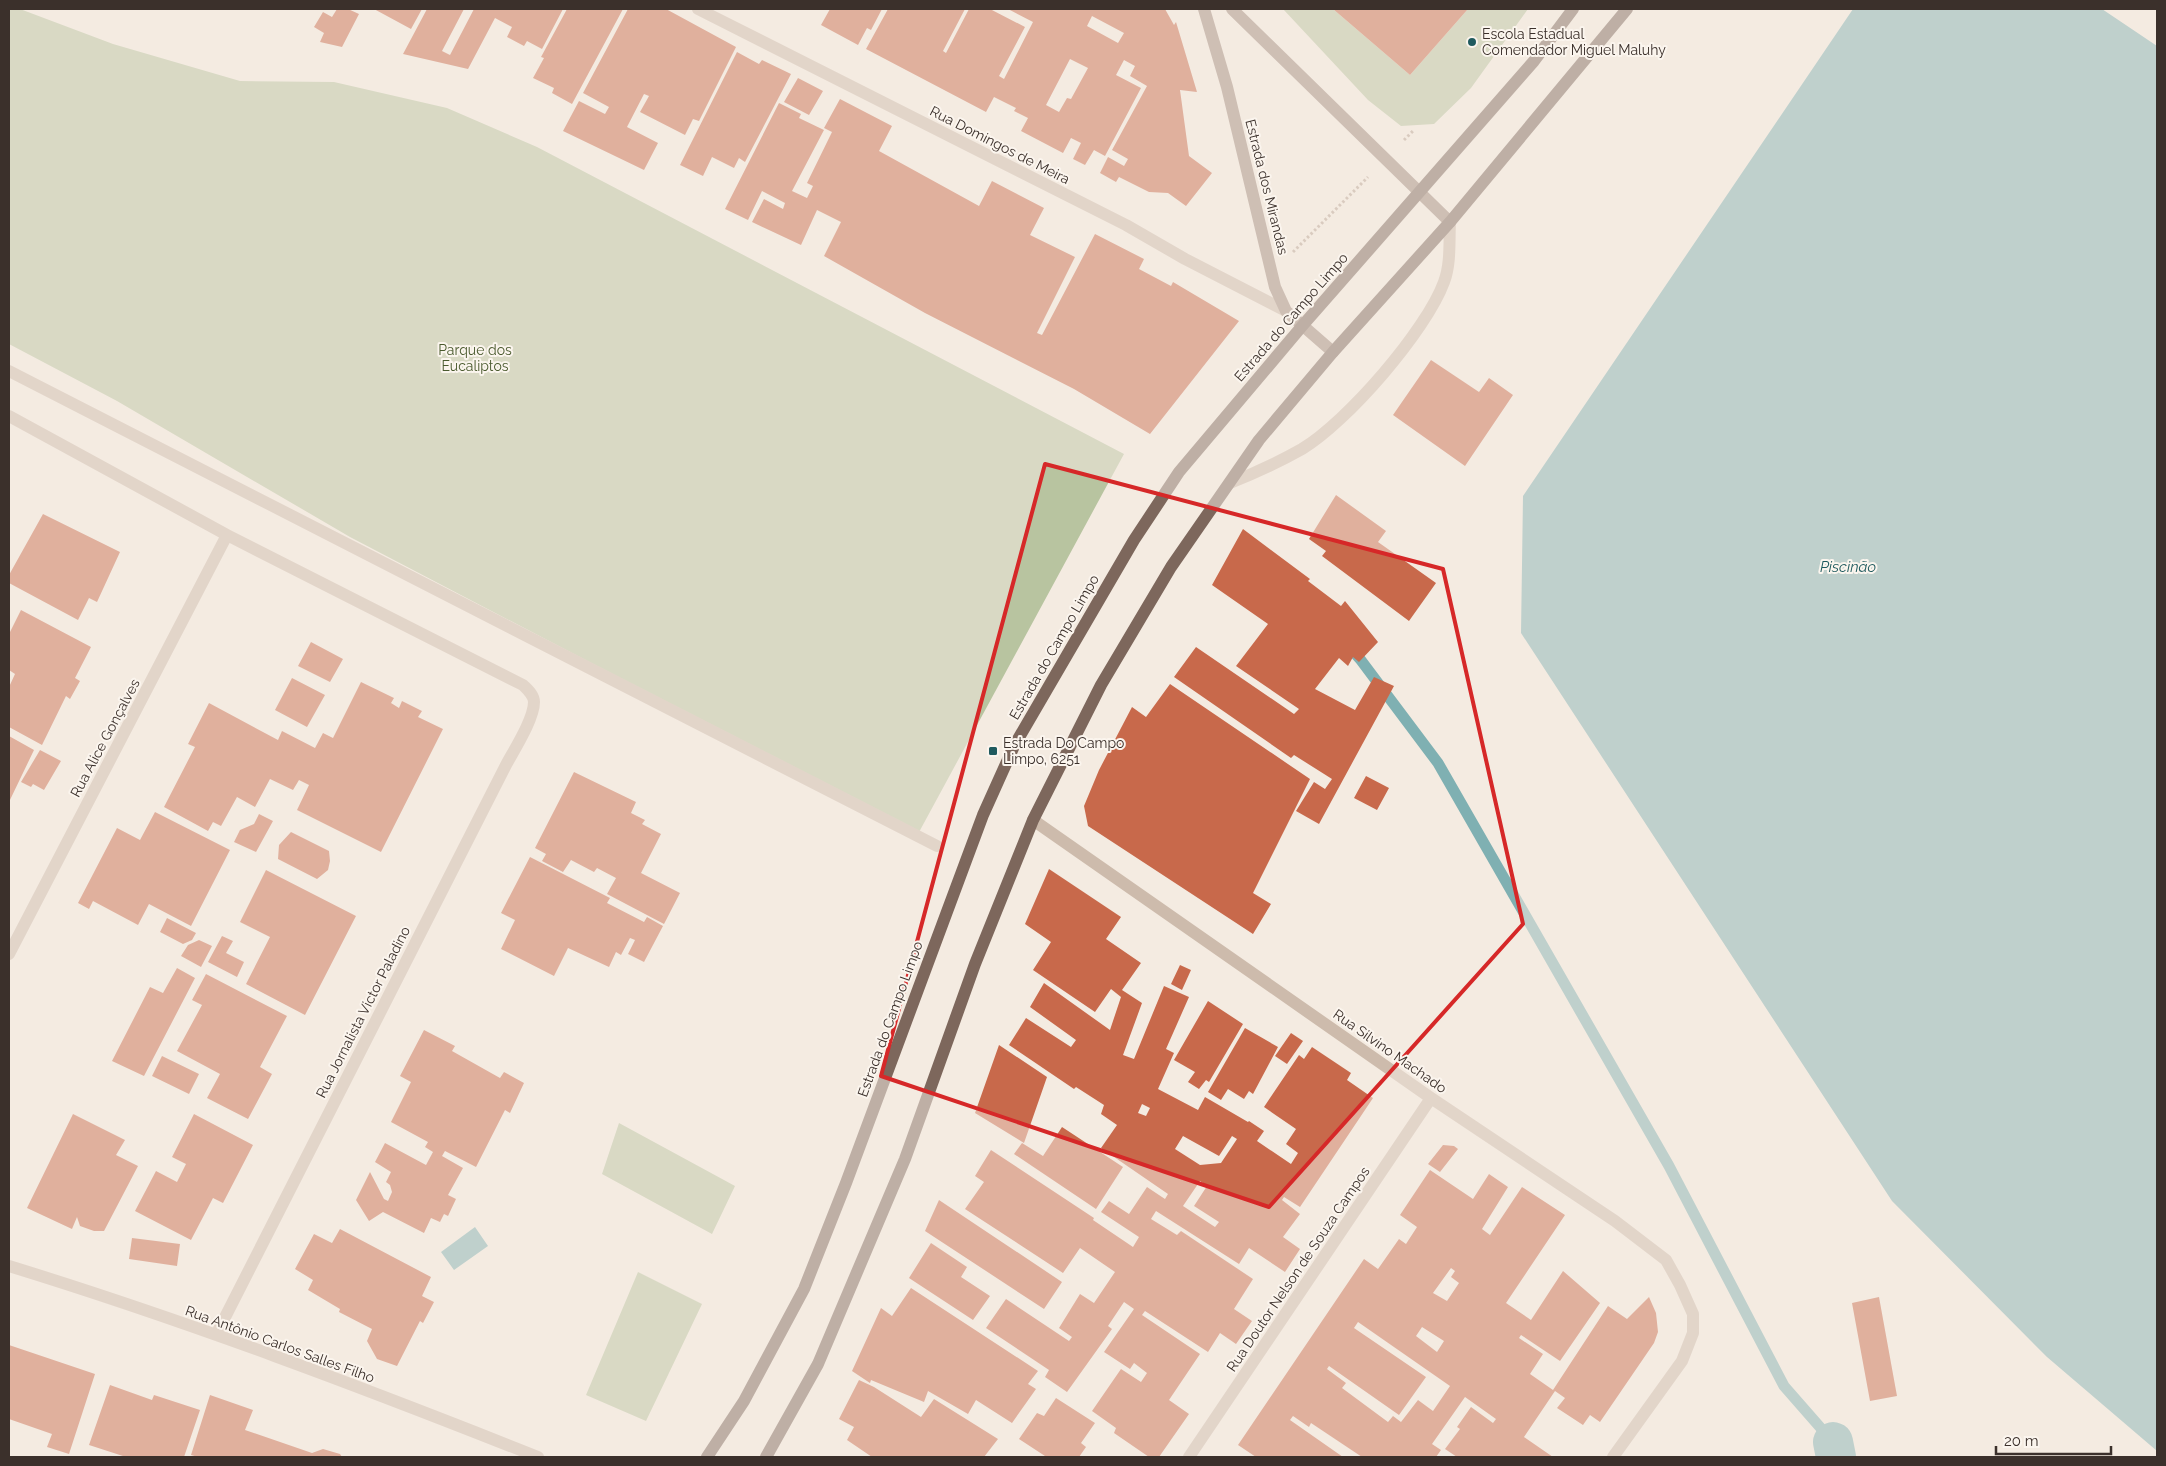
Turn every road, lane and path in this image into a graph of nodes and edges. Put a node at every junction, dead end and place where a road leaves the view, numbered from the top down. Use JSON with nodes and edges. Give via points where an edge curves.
{"nodes":[{"id":1,"x":698,"y":9,"type":"edge"},
{"id":2,"x":1204,"y":9,"type":"edge"},
{"id":3,"x":1232,"y":9,"type":"edge"},
{"id":4,"x":1573,"y":9,"type":"edge"},
{"id":5,"x":1627,"y":9,"type":"edge"},
{"id":6,"x":1414,"y":130,"type":"dead end"},
{"id":7,"x":1385,"y":159,"type":"junction"},
{"id":8,"x":1419,"y":192,"type":"junction"},
{"id":9,"x":1450,"y":222,"type":"junction"},
{"id":10,"x":1272,"y":274,"type":"junction"},
{"id":11,"x":1286,"y":311,"type":"junction"},
{"id":12,"x":1303,"y":325,"type":"junction"},
{"id":13,"x":1333,"y":352,"type":"junction"},
{"id":14,"x":9,"y":371,"type":"edge"},
{"id":15,"x":9,"y":416,"type":"edge"},
{"id":16,"x":1230,"y":483,"type":"junction"},
{"id":17,"x":227,"y":535,"type":"junction"},
{"id":18,"x":1033,"y":820,"type":"junction"},
{"id":19,"x":937,"y":846,"type":"dead end"},
{"id":20,"x":9,"y":954,"type":"edge"},
{"id":21,"x":1431,"y":1098,"type":"junction"},
{"id":22,"x":9,"y":1266,"type":"edge"},
{"id":23,"x":216,"y":1335,"type":"junction"},
{"id":24,"x":538,"y":1457,"type":"edge"},
{"id":25,"x":706,"y":1457,"type":"edge"},
{"id":26,"x":766,"y":1457,"type":"edge"},
{"id":27,"x":1189,"y":1457,"type":"edge"},
{"id":28,"x":1613,"y":1457,"type":"edge"}],
"edges":[{"from":1,"to":11,"type":"street","name":"Rua Domingos de Meira","via":[[1126,225]]},
{"from":2,"to":10,"type":"street","name":"Estrada dos Mirandas","via":[[1228,86]]},
{"from":3,"to":7,"type":"street"},
{"from":4,"to":8,"type":"main road","name":"Estrada do Campo Limpo","via":[[1534,61]]},
{"from":5,"to":9,"type":"main road"},
{"from":6,"to":7,"type":"path"},
{"from":7,"to":8,"type":"street"},
{"from":7,"to":10,"type":"path"},
{"from":8,"to":9,"type":"street"},
{"from":8,"to":12,"type":"main road","name":"Estrada do Campo Limpo"},
{"from":9,"to":13,"type":"main road"},
{"from":9,"to":16,"type":"street","via":[[1445,282],[1400,353],[1367,392],[1304,448]]},
{"from":10,"to":11,"type":"street","name":"Estrada dos Mirandas"},
{"from":11,"to":12,"type":"street","name":"Estrada dos Mirandas"},
{"from":12,"to":13,"type":"street","name":"Estrada dos Mirandas"},
{"from":12,"to":25,"type":"main road","name":"Estrada do Campo Limpo","via":[[1170,485],[1014,746],[979,824],[804,1289],[744,1401]]},
{"from":13,"to":16,"type":"main road","via":[[1259,440]]},
{"from":14,"to":19,"type":"street"},
{"from":15,"to":17,"type":"street"},
{"from":16,"to":18,"type":"main road","via":[[1171,567],[1101,685]]},
{"from":17,"to":20,"type":"street","name":"Rua Alice Gonçalves"},
{"from":17,"to":23,"type":"street","name":"Rua Jornalista Victor Paladino","via":[[524,685],[534,701],[530,717],[506,765]]},
{"from":18,"to":21,"type":"street","name":"Rua Silvino Machado"},
{"from":18,"to":26,"type":"main road","via":[[975,964],[905,1159],[866,1256],[818,1364]]},
{"from":21,"to":27,"type":"street","name":"Rua Doutor Nelson de Souza Campos"},
{"from":21,"to":28,"type":"street","name":"Rua Silvino Machado","via":[[1615,1221],[1666,1260],[1680,1285],[1693,1314],[1693,1333],[1682,1361]]},
{"from":22,"to":23,"type":"street","name":"Rua Antônio Carlos Salles Filho","via":[[102,1294]]},
{"from":23,"to":24,"type":"street","name":"Rua Antônio Carlos Salles Filho"}]}
